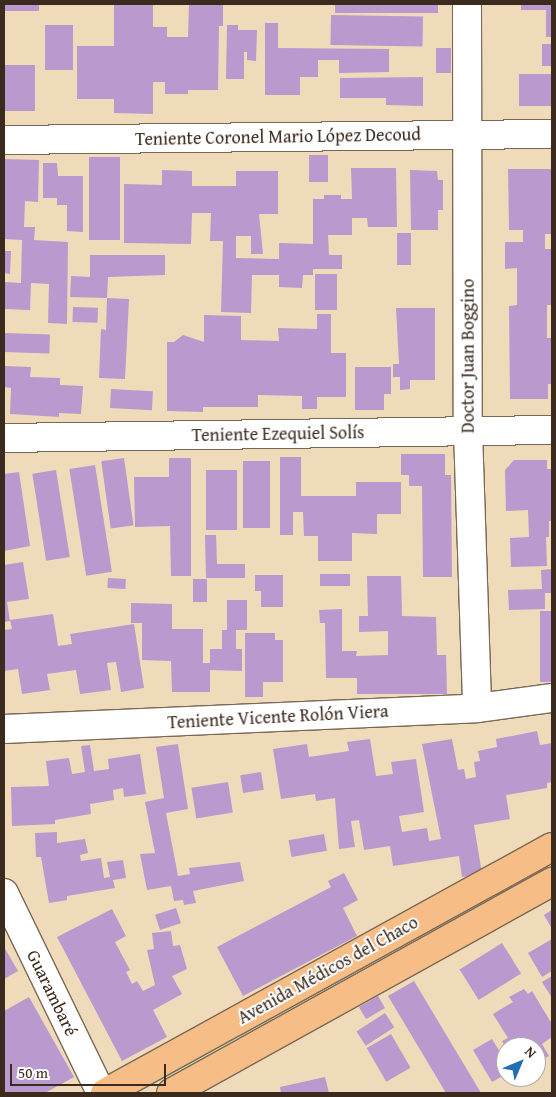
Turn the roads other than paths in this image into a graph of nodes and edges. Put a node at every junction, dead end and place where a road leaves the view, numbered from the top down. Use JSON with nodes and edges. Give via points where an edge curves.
{"nodes":[{"id":1,"x":467,"y":4,"type":"edge"},
{"id":2,"x":552,"y":134,"type":"edge"},
{"id":3,"x":467,"y":135,"type":"junction"},
{"id":4,"x":4,"y":140,"type":"edge"},
{"id":5,"x":552,"y":430,"type":"edge"},
{"id":6,"x":468,"y":431,"type":"junction"},
{"id":7,"x":4,"y":438,"type":"edge"},
{"id":8,"x":552,"y":698,"type":"edge"},
{"id":9,"x":476,"y":708,"type":"junction"},
{"id":10,"x":4,"y":729,"type":"edge"},
{"id":11,"x":552,"y":847,"type":"edge"},
{"id":12,"x":552,"y":882,"type":"edge"},
{"id":13,"x":4,"y":893,"type":"edge"},
{"id":14,"x":103,"y":1093,"type":"edge"},
{"id":15,"x":171,"y":1093,"type":"edge"}],
"edges":[{"from":1,"to":3,"type":"street","name":"Doctor Juan Boggino"},
{"from":2,"to":3,"type":"street","name":"Teniente Coronel Mario López Decoud"},
{"from":3,"to":4,"type":"street","name":"Teniente Coronel Mario López Decoud"},
{"from":3,"to":6,"type":"street","name":"Doctor Juan Boggino"},
{"from":5,"to":6,"type":"street","name":"Teniente Ezequiel Solís"},
{"from":6,"to":7,"type":"street","name":"Teniente Ezequiel Solís"},
{"from":6,"to":9,"type":"street","name":"Doctor Juan Boggino"},
{"from":8,"to":9,"type":"street","name":"Teniente Vicente Rolón Viera"},
{"from":9,"to":10,"type":"street","name":"Teniente Vicente Rolón Viera"},
{"from":11,"to":14,"type":"main road","name":"Avenida Médicos del Chaco"},
{"from":12,"to":15,"type":"main road","name":"Avenida Médicos del Chaco"},
{"from":13,"to":14,"type":"street","name":"Guarambaré"}]}
